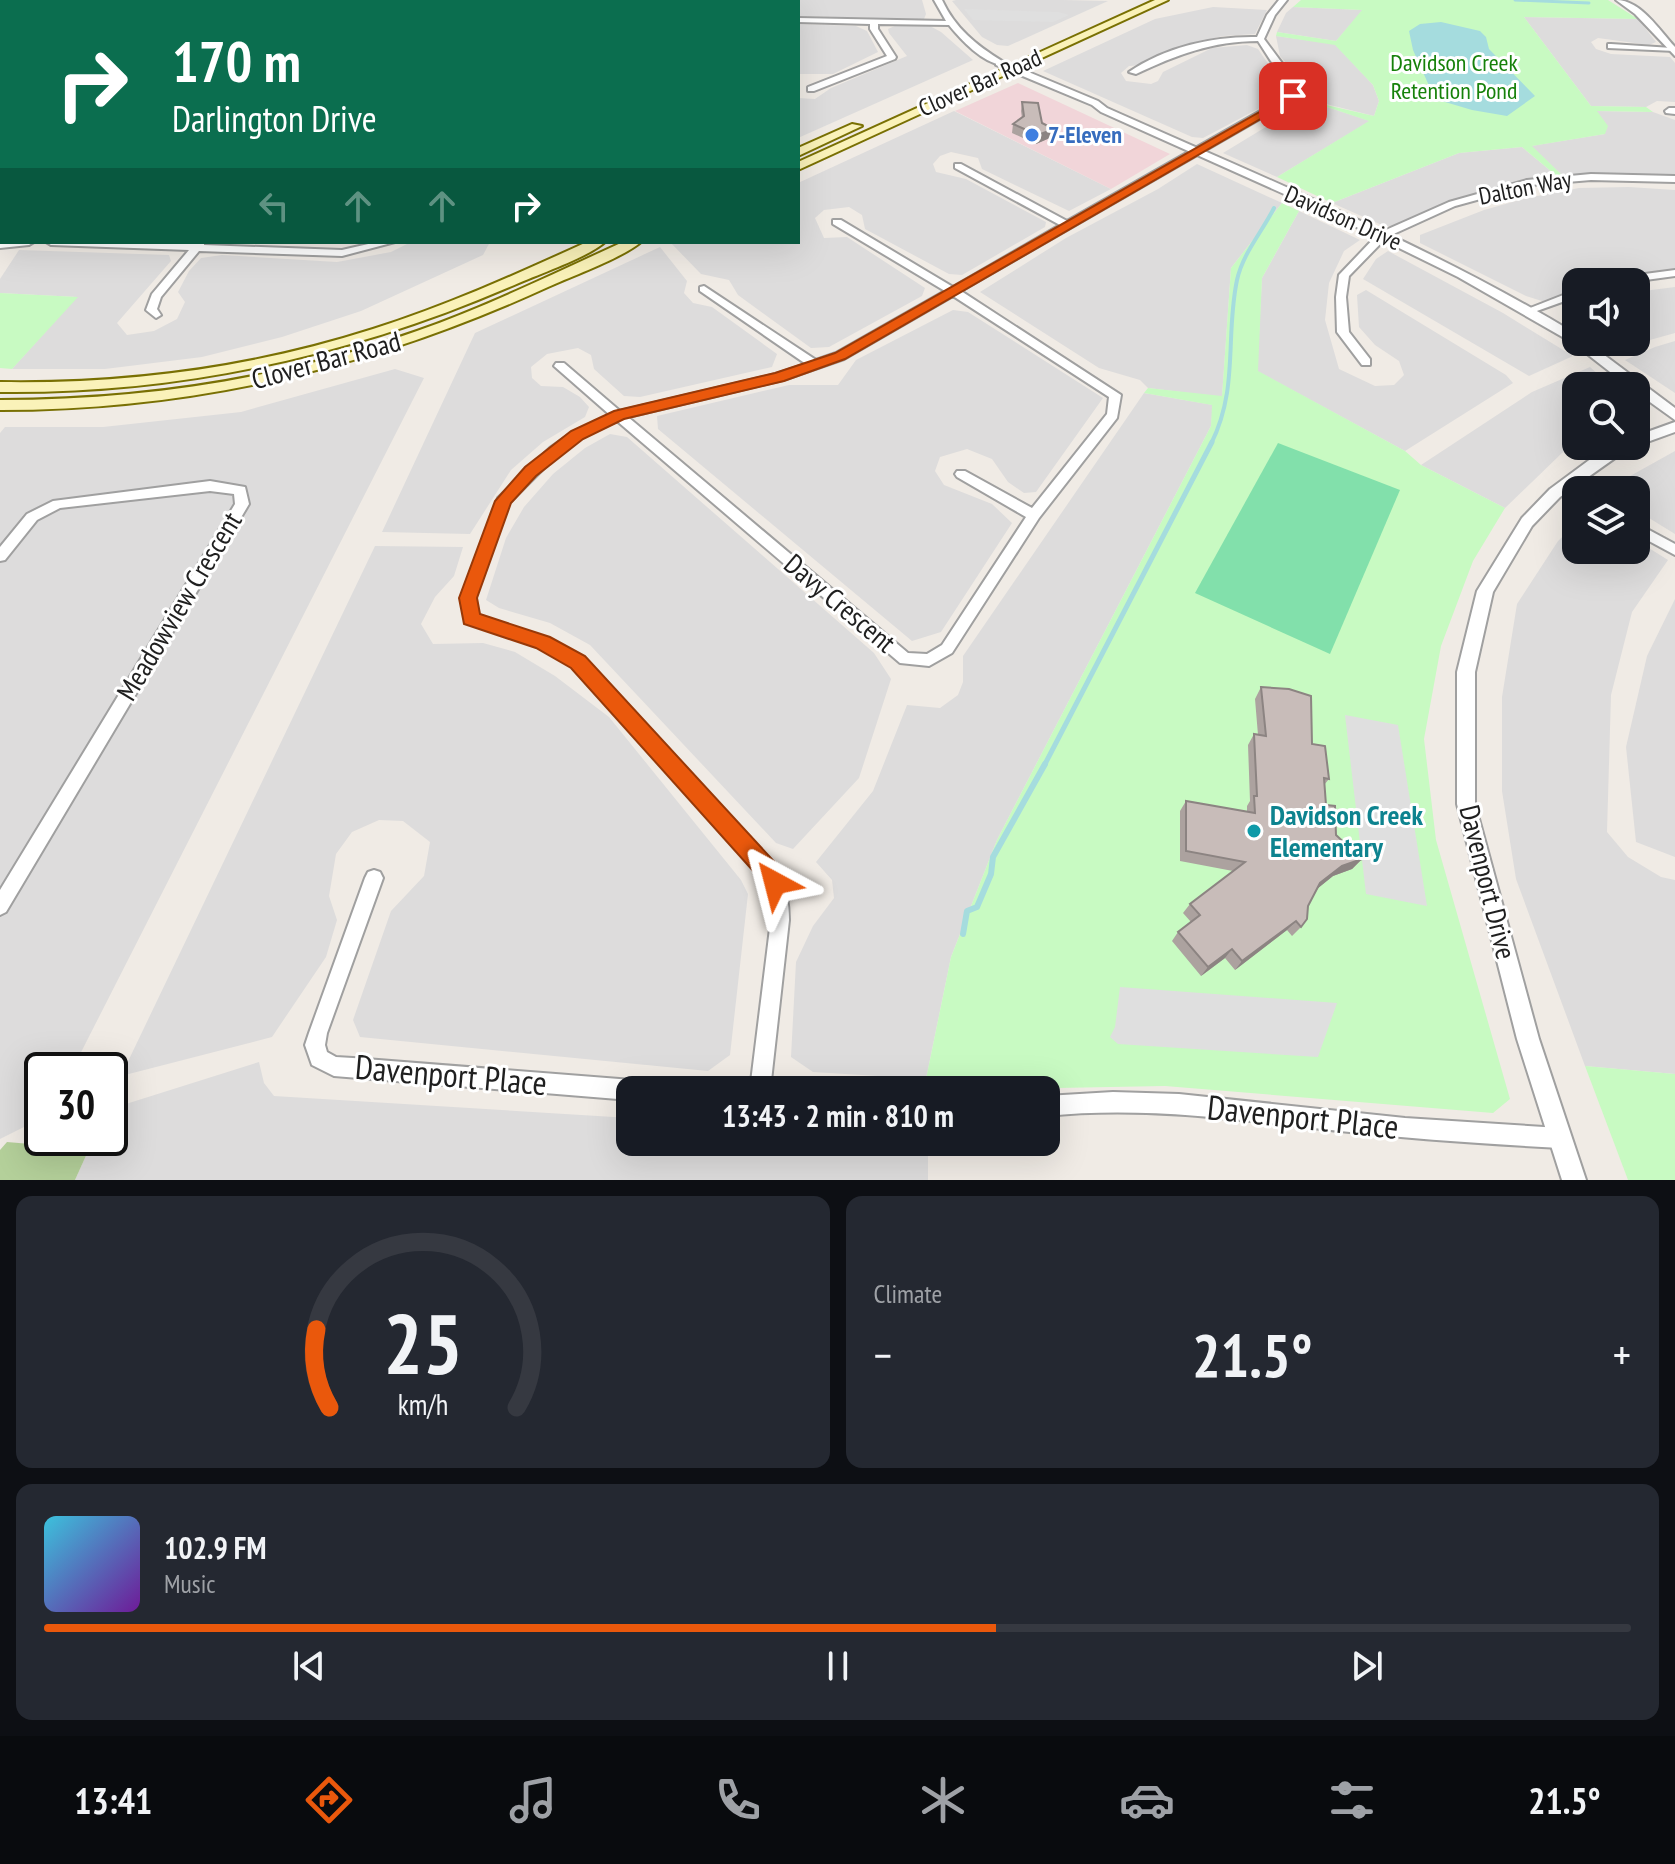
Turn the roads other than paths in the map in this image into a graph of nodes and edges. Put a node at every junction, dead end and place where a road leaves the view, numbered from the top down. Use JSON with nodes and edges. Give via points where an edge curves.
{"nodes":[{"id":1,"x":938,"y":0,"type":"edge"},
{"id":2,"x":1136,"y":0,"type":"edge"},
{"id":3,"x":1163,"y":0,"type":"edge"},
{"id":4,"x":1283,"y":0,"type":"edge"},
{"id":5,"x":1620,"y":0,"type":"edge"},
{"id":6,"x":800,"y":20,"type":"edge"},
{"id":7,"x":874,"y":22,"type":"junction"},
{"id":8,"x":951,"y":23,"type":"junction"},
{"id":9,"x":1260,"y":39,"type":"junction"},
{"id":10,"x":1611,"y":46,"type":"dead end"},
{"id":11,"x":1674,"y":51,"type":"edge"},
{"id":12,"x":999,"y":63,"type":"junction"},
{"id":13,"x":1013,"y":70,"type":"junction"},
{"id":14,"x":1133,"y":72,"type":"dead end"},
{"id":15,"x":811,"y":89,"type":"dead end"},
{"id":16,"x":800,"y":151,"type":"edge"},
{"id":17,"x":1193,"y":151,"type":"junction"},
{"id":18,"x":800,"y":165,"type":"edge"},
{"id":19,"x":958,"y":166,"type":"dead end"},
{"id":20,"x":1675,"y":179,"type":"edge"},
{"id":21,"x":837,"y":222,"type":"dead end"},
{"id":22,"x":1067,"y":225,"type":"junction"},
{"id":23,"x":1383,"y":235,"type":"junction"},
{"id":24,"x":149,"y":244,"type":"edge"},
{"id":25,"x":381,"y":244,"type":"edge"},
{"id":26,"x":593,"y":244,"type":"edge"},
{"id":27,"x":630,"y":244,"type":"edge"},
{"id":28,"x":198,"y":245,"type":"edge"},
{"id":29,"x":1675,"y":273,"type":"edge"},
{"id":30,"x":1650,"y":276,"type":"edge"},
{"id":31,"x":704,"y":289,"type":"dead end"},
{"id":32,"x":953,"y":291,"type":"junction"},
{"id":33,"x":1562,"y":298,"type":"edge"},
{"id":34,"x":1530,"y":310,"type":"junction"},
{"id":35,"x":156,"y":315,"type":"dead end"},
{"id":36,"x":1562,"y":331,"type":"edge"},
{"id":37,"x":1597,"y":356,"type":"edge"},
{"id":38,"x":1366,"y":362,"type":"dead end"},
{"id":39,"x":814,"y":364,"type":"junction"},
{"id":40,"x":560,"y":366,"type":"dead end"},
{"id":41,"x":0,"y":387,"type":"edge"},
{"id":42,"x":0,"y":405,"type":"edge"},
{"id":43,"x":619,"y":415,"type":"junction"},
{"id":44,"x":1675,"y":415,"type":"edge"},
{"id":45,"x":1675,"y":427,"type":"edge"},
{"id":46,"x":1650,"y":436,"type":"edge"},
{"id":47,"x":1607,"y":460,"type":"edge"},
{"id":48,"x":961,"y":474,"type":"dead end"},
{"id":49,"x":1587,"y":476,"type":"edge"},
{"id":50,"x":1562,"y":495,"type":"edge"},
{"id":51,"x":1034,"y":515,"type":"junction"},
{"id":52,"x":1650,"y":536,"type":"edge"},
{"id":53,"x":1675,"y":550,"type":"edge"},
{"id":54,"x":0,"y":556,"type":"edge"},
{"id":55,"x":374,"y":878,"type":"dead end"},
{"id":56,"x":0,"y":906,"type":"edge"},
{"id":57,"x":762,"y":1076,"type":"edge"},
{"id":58,"x":616,"y":1089,"type":"edge"},
{"id":59,"x":1060,"y":1104,"type":"edge"},
{"id":60,"x":1560,"y":1138,"type":"junction"},
{"id":61,"x":1574,"y":1180,"type":"edge"}],
"edges":[{"from":1,"to":8,"type":"street"},
{"from":2,"to":12,"type":"main road","name":"Clover Bar Road"},
{"from":3,"to":13,"type":"main road","name":"Clover Bar Road"},
{"from":4,"to":9,"type":"street"},
{"from":5,"to":11,"type":"street"},
{"from":6,"to":7,"type":"street"},
{"from":7,"to":8,"type":"street"},
{"from":7,"to":15,"type":"street","via":[[892,57]]},
{"from":8,"to":12,"type":"street"},
{"from":9,"to":14,"type":"street","via":[[1207,41]]},
{"from":9,"to":17,"type":"street","via":[[1298,90]]},
{"from":10,"to":11,"type":"street"},
{"from":12,"to":13,"type":"street"},
{"from":12,"to":16,"type":"main road","name":"Clover Bar Road"},
{"from":13,"to":17,"type":"street","name":"Davidson Drive","via":[[1014,78],[1084,108],[1104,110]]},
{"from":13,"to":18,"type":"main road","name":"Clover Bar Road"},
{"from":17,"to":22,"type":"street"},
{"from":17,"to":23,"type":"street","name":"Davidson Drive"},
{"from":19,"to":22,"type":"street"},
{"from":20,"to":23,"type":"street","name":"Dalton Way","via":[[1530,182],[1452,204]]},
{"from":21,"to":32,"type":"street"},
{"from":22,"to":32,"type":"street"},
{"from":23,"to":34,"type":"street","name":"Davidson Drive"},
{"from":23,"to":38,"type":"street","via":[[1344,275],[1341,297],[1343,332]]},
{"from":24,"to":28,"type":"street"},
{"from":25,"to":28,"type":"street","via":[[342,253]]},
{"from":26,"to":41,"type":"main road","name":"Clover Bar Road","via":[[428,315],[312,352],[140,382]]},
{"from":27,"to":42,"type":"main road","name":"Clover Bar Road","via":[[479,312],[281,375],[100,404]]},
{"from":28,"to":35,"type":"street","via":[[156,296],[151,310]]},
{"from":29,"to":30,"type":"street"},
{"from":31,"to":39,"type":"street"},
{"from":32,"to":39,"type":"street","via":[[840,356]]},
{"from":32,"to":51,"type":"street","name":"Davy Crescent","via":[[1115,395],[1113,415]]},
{"from":33,"to":34,"type":"street"},
{"from":34,"to":36,"type":"street","name":"Davidson Drive"},
{"from":37,"to":44,"type":"street","name":"Davidson Drive"},
{"from":39,"to":43,"type":"street"},
{"from":40,"to":43,"type":"street","name":"Davy Crescent"},
{"from":43,"to":51,"type":"street","name":"Davy Crescent","via":[[905,659],[929,660],[947,649]]},
{"from":43,"to":57,"type":"street","via":[[554,451],[503,501],[468,598],[471,618],[543,643],[578,662],[773,877],[780,920]]},
{"from":45,"to":46,"type":"street"},
{"from":47,"to":49,"type":"street","name":"Davenport Drive"},
{"from":48,"to":51,"type":"street"},
{"from":50,"to":60,"type":"street","name":"Davenport Drive","via":[[1527,522],[1485,591],[1466,672],[1466,804]]},
{"from":52,"to":53,"type":"street"},
{"from":54,"to":56,"type":"street","name":"Meadowview Crescent","via":[[32,517],[58,504],[210,486],[240,490],[242,504]]},
{"from":55,"to":58,"type":"street","name":"Davenport Place","via":[[318,1033],[319,1058],[343,1067]]},
{"from":59,"to":60,"type":"street","name":"Davenport Place","via":[[1144,1100],[1400,1128]]},
{"from":60,"to":61,"type":"street","name":"Davenport Drive"}]}
